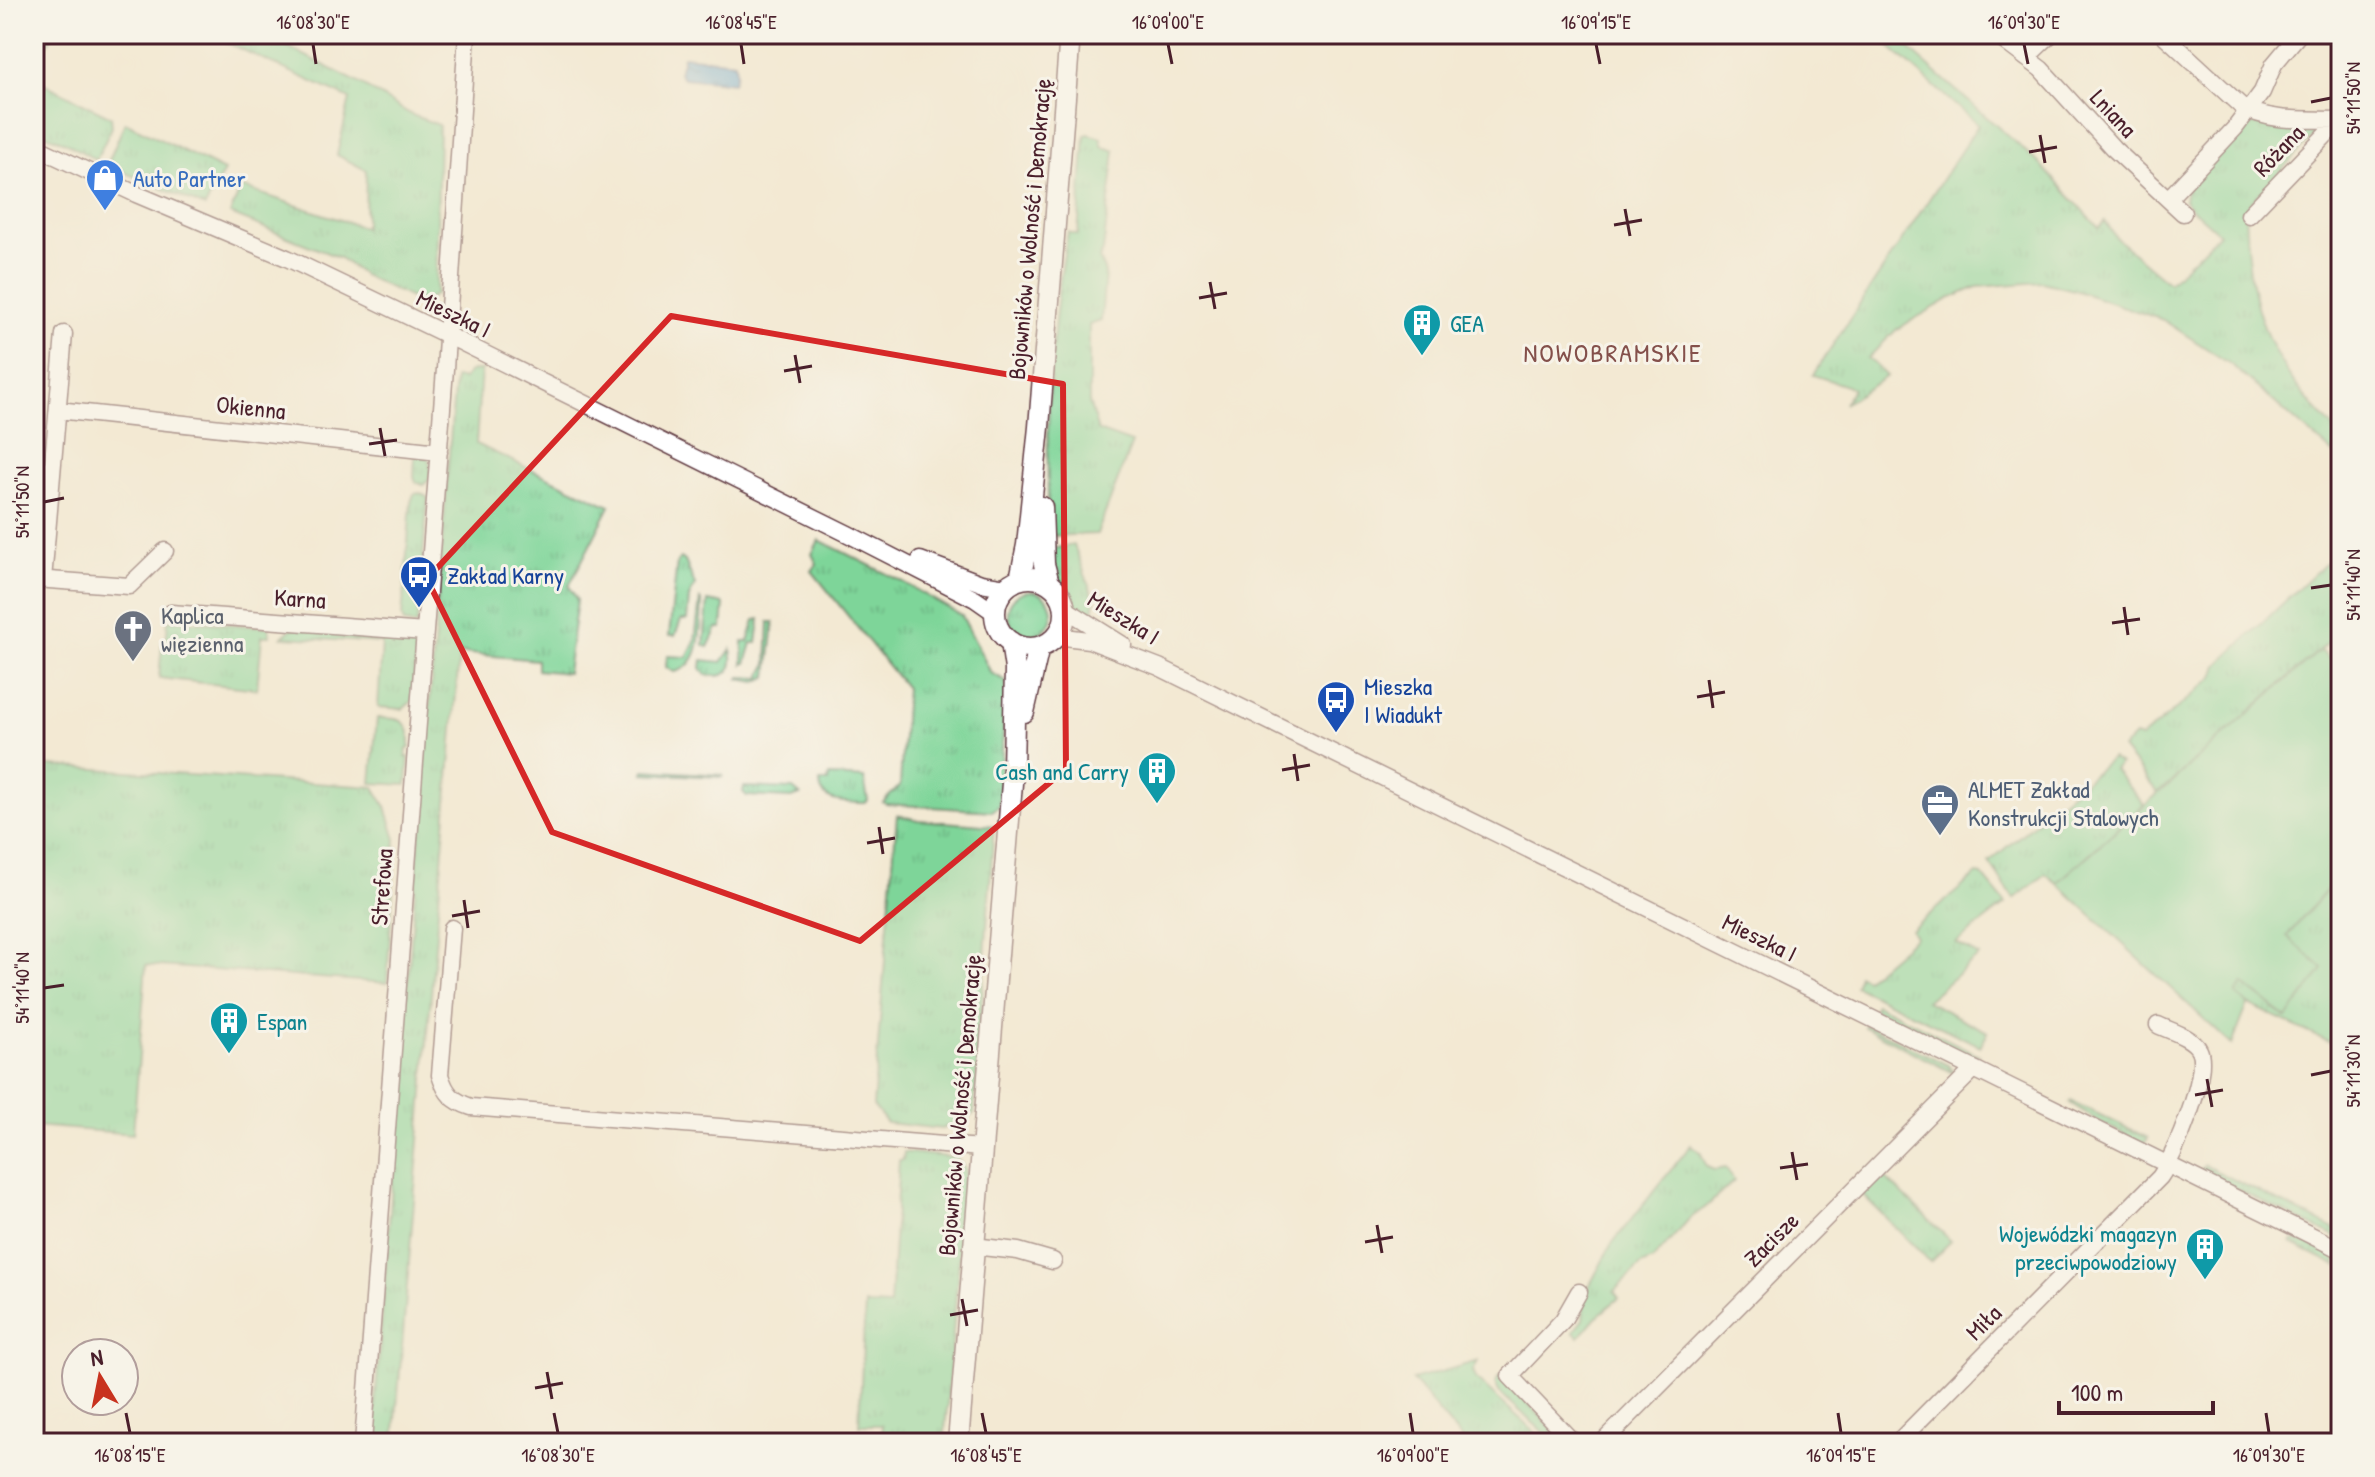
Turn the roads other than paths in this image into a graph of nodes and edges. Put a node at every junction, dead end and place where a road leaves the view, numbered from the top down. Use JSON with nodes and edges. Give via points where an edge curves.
{"nodes":[{"id":1,"x":467,"y":34,"type":"edge"},
{"id":2,"x":1070,"y":34,"type":"edge"},
{"id":3,"x":1999,"y":34,"type":"edge"},
{"id":4,"x":2051,"y":34,"type":"edge"},
{"id":5,"x":2299,"y":34,"type":"edge"},
{"id":6,"x":2170,"y":36,"type":"edge"},
{"id":7,"x":2026,"y":58,"type":"junction"},
{"id":8,"x":2248,"y":110,"type":"junction"},
{"id":9,"x":2340,"y":120,"type":"edge"},
{"id":10,"x":34,"y":146,"type":"edge"},
{"id":11,"x":2168,"y":199,"type":"junction"},
{"id":12,"x":2183,"y":213,"type":"dead end"},
{"id":13,"x":2249,"y":215,"type":"dead end"},
{"id":14,"x":64,"y":334,"type":"dead end"},
{"id":15,"x":447,"y":335,"type":"junction"},
{"id":16,"x":58,"y":410,"type":"junction"},
{"id":17,"x":1039,"y":427,"type":"junction"},
{"id":18,"x":439,"y":452,"type":"junction"},
{"id":19,"x":848,"y":534,"type":"junction"},
{"id":20,"x":165,"y":551,"type":"dead end"},
{"id":21,"x":39,"y":580,"type":"edge"},
{"id":22,"x":1013,"y":583,"type":"junction"},
{"id":23,"x":1049,"y":583,"type":"junction"},
{"id":24,"x":1064,"y":608,"type":"junction"},
{"id":25,"x":171,"y":613,"type":"dead end"},
{"id":26,"x":995,"y":613,"type":"junction"},
{"id":27,"x":425,"y":632,"type":"junction"},
{"id":28,"x":1048,"y":641,"type":"junction"},
{"id":29,"x":1011,"y":642,"type":"junction"},
{"id":30,"x":1159,"y":667,"type":"junction"},
{"id":31,"x":1013,"y":771,"type":"junction"},
{"id":32,"x":452,"y":928,"type":"dead end"},
{"id":33,"x":2158,"y":1025,"type":"dead end"},
{"id":34,"x":1974,"y":1069,"type":"junction"},
{"id":35,"x":981,"y":1148,"type":"junction"},
{"id":36,"x":2168,"y":1165,"type":"junction"},
{"id":37,"x":973,"y":1246,"type":"junction"},
{"id":38,"x":2341,"y":1250,"type":"edge"},
{"id":39,"x":1053,"y":1261,"type":"dead end"},
{"id":40,"x":1579,"y":1292,"type":"dead end"},
{"id":41,"x":363,"y":1443,"type":"edge"},
{"id":42,"x":958,"y":1443,"type":"edge"},
{"id":43,"x":1574,"y":1443,"type":"edge"},
{"id":44,"x":1602,"y":1443,"type":"edge"},
{"id":45,"x":1897,"y":1443,"type":"edge"}],
"edges":[{"from":1,"to":15,"type":"street","name":"Strefowa"},
{"from":2,"to":17,"type":"main road","name":"Bojowników o Wolność i Demokrację"},
{"from":3,"to":7,"type":"street","name":"Lniana"},
{"from":4,"to":7,"type":"street"},
{"from":5,"to":8,"type":"street","via":[[2274,64]]},
{"from":6,"to":8,"type":"street"},
{"from":7,"to":11,"type":"street","name":"Lniana"},
{"from":8,"to":9,"type":"street","via":[[2271,118]]},
{"from":8,"to":11,"type":"street"},
{"from":9,"to":13,"type":"street","name":"Różana"},
{"from":10,"to":15,"type":"street","name":"Mieszka I"},
{"from":11,"to":12,"type":"street","name":"Lniana"},
{"from":14,"to":16,"type":"street"},
{"from":15,"to":18,"type":"street","name":"Strefowa"},
{"from":15,"to":19,"type":"street","name":"Mieszka I"},
{"from":16,"to":18,"type":"street","name":"Okienna"},
{"from":16,"to":21,"type":"street"},
{"from":17,"to":22,"type":"main road","name":"Bojowników o Wolność i Demokrację","via":[[1027,545]]},
{"from":17,"to":23,"type":"main road","name":"Bojowników o Wolność i Demokrację"},
{"from":18,"to":27,"type":"street","name":"Strefowa"},
{"from":19,"to":22,"type":"street","name":"Mieszka I","via":[[981,583]]},
{"from":19,"to":26,"type":"street","name":"Mieszka I"},
{"from":20,"to":21,"type":"street","via":[[129,586]]},
{"from":22,"to":23,"type":"main road"},
{"from":22,"to":26,"type":"main road","via":[[997,599]]},
{"from":23,"to":24,"type":"main road"},
{"from":24,"to":28,"type":"main road","via":[[1061,627]]},
{"from":24,"to":30,"type":"street","name":"Mieszka I"},
{"from":25,"to":27,"type":"street","name":"Karna"},
{"from":26,"to":29,"type":"main road","via":[[996,625]]},
{"from":27,"to":41,"type":"street","name":"Strefowa"},
{"from":28,"to":29,"type":"main road","via":[[1019,646]]},
{"from":28,"to":30,"type":"street","name":"Mieszka I","via":[[1089,640]]},
{"from":28,"to":31,"type":"main road","name":"Bojowników o Wolność i Demokrację","via":[[1032,671]]},
{"from":29,"to":31,"type":"main road","name":"Bojowników o Wolność i Demokrację"},
{"from":30,"to":34,"type":"street","name":"Mieszka I"},
{"from":31,"to":35,"type":"main road","name":"Bojowników o Wolność i Demokrację"},
{"from":32,"to":35,"type":"street","via":[[440,1075],[457,1103]]},
{"from":33,"to":36,"type":"street","name":"Miła","via":[[2188,1039],[2199,1048],[2202,1060]]},
{"from":34,"to":36,"type":"street","name":"Mieszka I"},
{"from":34,"to":44,"type":"street","name":"Zacisze"},
{"from":35,"to":37,"type":"main road","name":"Bojowników o Wolność i Demokrację"},
{"from":36,"to":38,"type":"street","name":"Mieszka I"},
{"from":36,"to":45,"type":"street","name":"Miła"},
{"from":37,"to":39,"type":"street"},
{"from":37,"to":42,"type":"main road","name":"Bojowników o Wolność i Demokrację"},
{"from":40,"to":43,"type":"street","via":[[1563,1320],[1510,1376]]}]}
